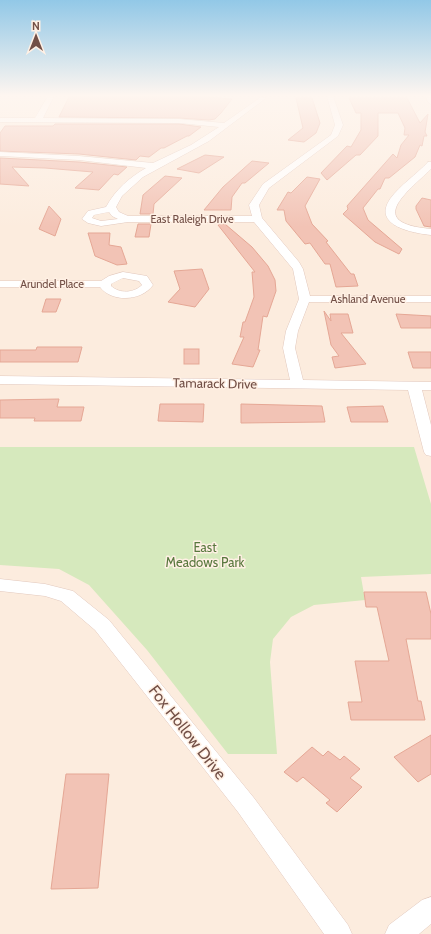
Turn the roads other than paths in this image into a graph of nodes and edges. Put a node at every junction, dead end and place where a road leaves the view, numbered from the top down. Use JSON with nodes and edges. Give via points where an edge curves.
{"nodes":[{"id":1,"x":207,"y":140,"type":"edge"},
{"id":2,"x":329,"y":140,"type":"edge"},
{"id":3,"x":0,"y":154,"type":"edge"},
{"id":4,"x":154,"y":166,"type":"junction"},
{"id":5,"x":429,"y":168,"type":"edge"},
{"id":6,"x":113,"y":212,"type":"junction"},
{"id":7,"x":127,"y":219,"type":"junction"},
{"id":8,"x":257,"y":220,"type":"junction"},
{"id":9,"x":431,"y":232,"type":"edge"},
{"id":10,"x":0,"y":284,"type":"edge"},
{"id":11,"x":105,"y":284,"type":"dead end"},
{"id":12,"x":305,"y":299,"type":"junction"},
{"id":13,"x":431,"y":300,"type":"edge"},
{"id":14,"x":0,"y":380,"type":"edge"},
{"id":15,"x":297,"y":384,"type":"junction"},
{"id":16,"x":414,"y":386,"type":"junction"},
{"id":17,"x":431,"y":386,"type":"edge"},
{"id":18,"x":431,"y":452,"type":"edge"},
{"id":19,"x":0,"y":585,"type":"edge"},
{"id":20,"x":431,"y":909,"type":"edge"},
{"id":21,"x":339,"y":934,"type":"edge"},
{"id":22,"x":398,"y":934,"type":"edge"}],
"edges":[{"from":1,"to":4,"type":"street"},
{"from":2,"to":8,"type":"street","via":[[261,192],[254,205]]},
{"from":3,"to":4,"type":"street","via":[[79,158]]},
{"from":4,"to":6,"type":"street","via":[[135,178],[124,189],[111,205]]},
{"from":5,"to":9,"type":"street","via":[[397,198],[392,204],[391,211],[394,219],[404,228]]},
{"from":6,"to":7,"type":"street","name":"East Raleigh Drive"},
{"from":6,"to":7,"type":"street","name":"East Raleigh Drive","via":[[91,213],[87,217],[88,220],[102,223]]},
{"from":7,"to":8,"type":"street","name":"East Raleigh Drive"},
{"from":8,"to":12,"type":"street","via":[[298,269]]},
{"from":10,"to":11,"type":"street","name":"Arundel Place"},
{"from":12,"to":13,"type":"street","name":"Ashland Avenue"},
{"from":12,"to":15,"type":"street","via":[[292,331],[289,348]]},
{"from":14,"to":15,"type":"street","name":"Tamarack Drive"},
{"from":15,"to":16,"type":"street","name":"Tamarack Drive"},
{"from":16,"to":17,"type":"street","name":"Tamarack Drive"},
{"from":16,"to":18,"type":"street"},
{"from":19,"to":21,"type":"street","name":"Fox Hollow Drive","via":[[45,590],[67,596],[102,625],[246,805]]},
{"from":20,"to":22,"type":"street"}]}
